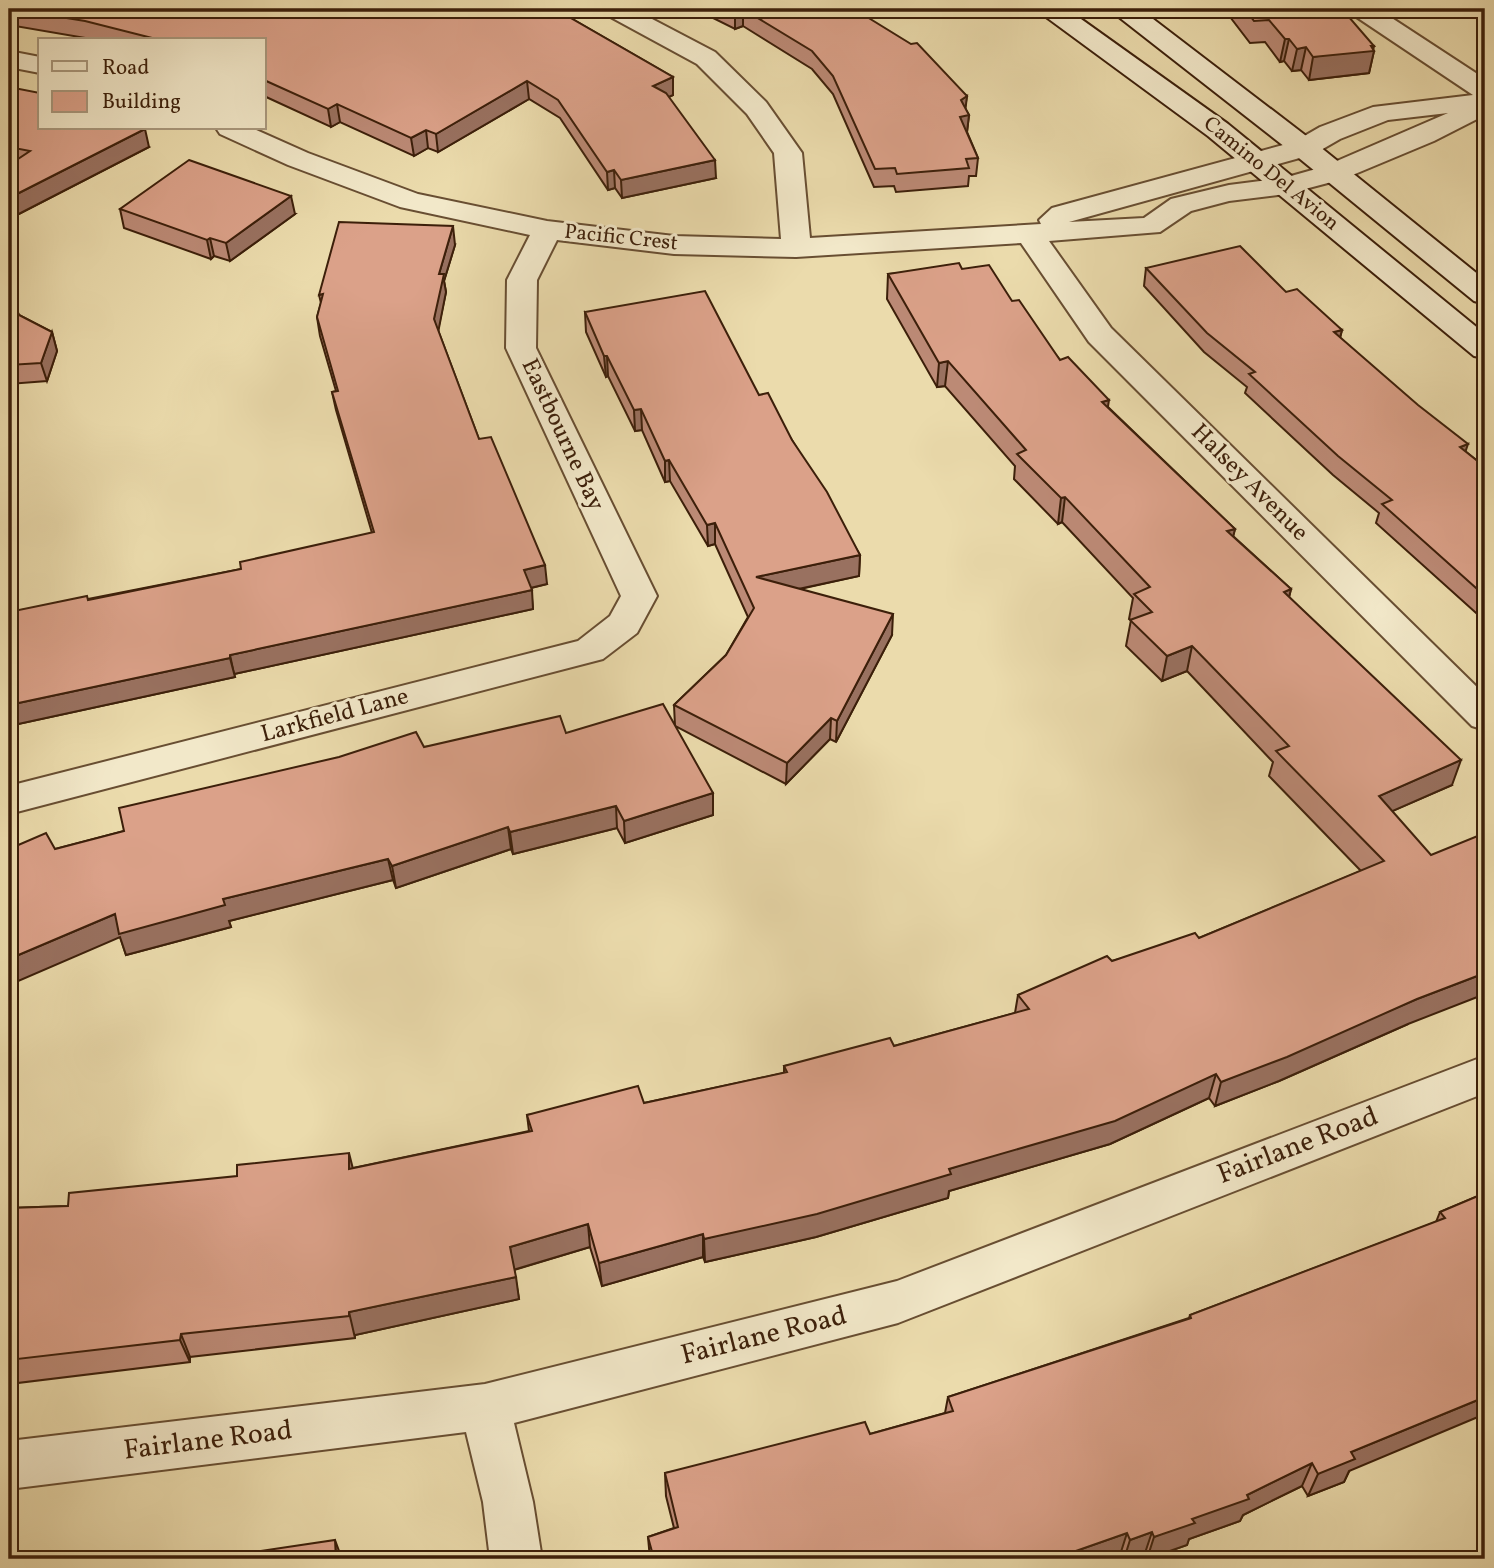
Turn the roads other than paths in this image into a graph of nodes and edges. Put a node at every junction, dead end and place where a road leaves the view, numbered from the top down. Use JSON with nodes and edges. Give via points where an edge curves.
{"nodes":[{"id":1,"x":614,"y":9,"type":"edge"},
{"id":2,"x":1051,"y":9,"type":"edge"},
{"id":3,"x":1124,"y":9,"type":"edge"},
{"id":4,"x":1361,"y":9,"type":"edge"},
{"id":5,"x":9,"y":59,"type":"edge"},
{"id":6,"x":38,"y":65,"type":"edge"},
{"id":7,"x":1485,"y":91,"type":"edge"},
{"id":8,"x":1485,"y":103,"type":"edge"},
{"id":9,"x":234,"y":130,"type":"edge"},
{"id":10,"x":1304,"y":148,"type":"junction"},
{"id":11,"x":1260,"y":162,"type":"junction"},
{"id":12,"x":1333,"y":173,"type":"junction"},
{"id":13,"x":1286,"y":186,"type":"junction"},
{"id":14,"x":547,"y":230,"type":"junction"},
{"id":15,"x":1030,"y":233,"type":"junction"},
{"id":16,"x":796,"y":248,"type":"junction"},
{"id":17,"x":1485,"y":295,"type":"edge"},
{"id":18,"x":1485,"y":349,"type":"edge"},
{"id":19,"x":639,"y":596,"type":"joint"},
{"id":20,"x":1485,"y":717,"type":"edge"},
{"id":21,"x":9,"y":800,"type":"edge"},
{"id":22,"x":1485,"y":1074,"type":"edge"},
{"id":23,"x":485,"y":1407,"type":"junction"},
{"id":24,"x":9,"y":1465,"type":"edge"},
{"id":25,"x":516,"y":1559,"type":"edge"}],
"edges":[{"from":1,"to":16,"type":"street","via":[[706,58],[757,108],[788,153]]},
{"from":2,"to":11,"type":"street","name":"Camino Del Avion"},
{"from":3,"to":10,"type":"street","name":"Camino Del Avion"},
{"from":4,"to":7,"type":"street"},
{"from":5,"to":6,"type":"street"},
{"from":8,"to":10,"type":"street","name":"Pacific Crest","via":[[1383,113]]},
{"from":8,"to":12,"type":"street","name":"Pacific Crest","via":[[1424,135]]},
{"from":9,"to":14,"type":"street","name":"Pacific Crest","via":[[410,201]]},
{"from":10,"to":11,"type":"street","name":"Pacific Crest"},
{"from":10,"to":12,"type":"street","name":"Camino Del Avion"},
{"from":11,"to":13,"type":"street","name":"Camino Del Avion"},
{"from":11,"to":15,"type":"street","name":"Pacific Crest","via":[[1062,214]]},
{"from":12,"to":13,"type":"street","name":"Pacific Crest"},
{"from":12,"to":17,"type":"street","name":"Camino Del Avion"},
{"from":13,"to":15,"type":"street","name":"Pacific Crest","via":[[1181,205],[1150,226]]},
{"from":13,"to":18,"type":"street","name":"Camino Del Avion"},
{"from":14,"to":16,"type":"street","name":"Pacific Crest","via":[[674,245]]},
{"from":14,"to":19,"type":"street","name":"Eastbourne Bay","via":[[522,280],[521,348]]},
{"from":15,"to":16,"type":"street","name":"Pacific Crest"},
{"from":15,"to":20,"type":"street","name":"Halsey Avenue","via":[[1100,335]]},
{"from":19,"to":21,"type":"street","name":"Larkfield Lane","via":[[624,624],[590,650]]},
{"from":22,"to":23,"type":"street","name":"Fairlane Road","via":[[898,1302]]},
{"from":23,"to":24,"type":"street","name":"Fairlane Road"},
{"from":23,"to":25,"type":"street","via":[[508,1502]]}]}
